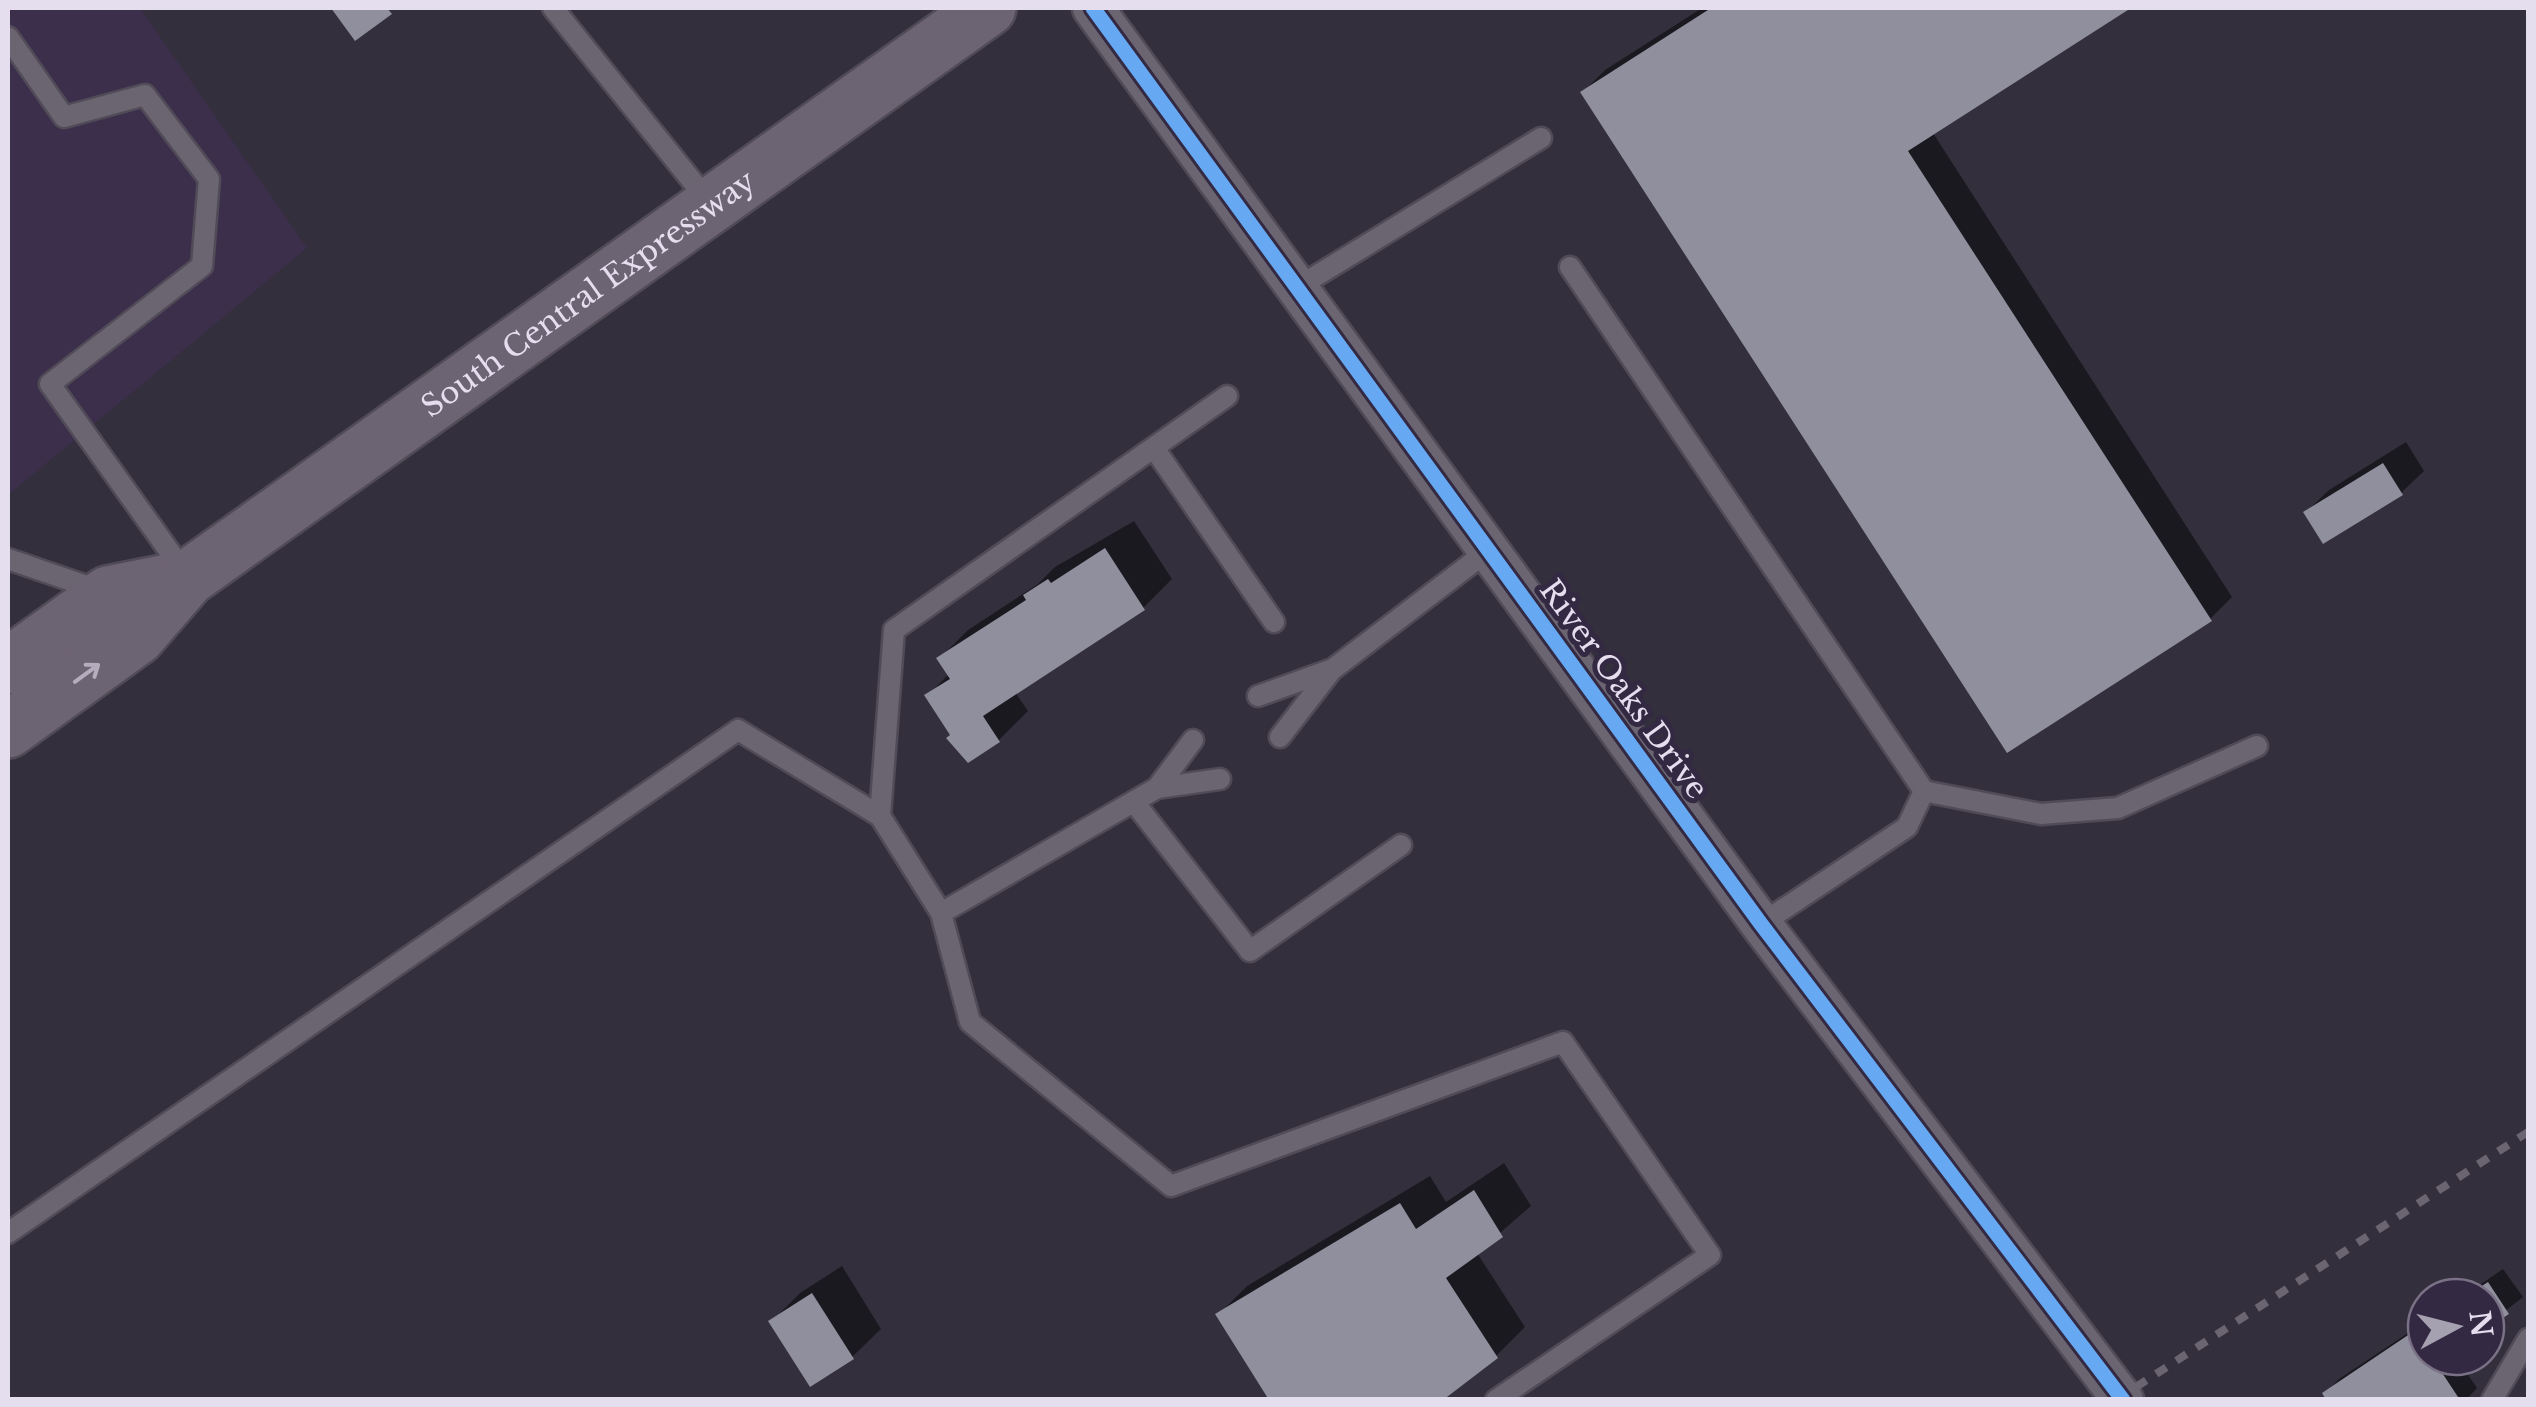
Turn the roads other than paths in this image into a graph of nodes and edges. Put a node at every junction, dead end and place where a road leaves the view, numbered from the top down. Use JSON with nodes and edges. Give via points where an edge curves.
{"nodes":[{"id":1,"x":553,"y":8,"type":"edge"},
{"id":2,"x":988,"y":8,"type":"edge"},
{"id":3,"x":1092,"y":8,"type":"edge"},
{"id":4,"x":8,"y":37,"type":"edge"},
{"id":5,"x":1541,"y":138,"type":"dead end"},
{"id":6,"x":709,"y":202,"type":"junction"},
{"id":7,"x":1570,"y":267,"type":"dead end"},
{"id":8,"x":1298,"y":286,"type":"junction"},
{"id":9,"x":1227,"y":396,"type":"dead end"},
{"id":10,"x":1154,"y":448,"type":"junction"},
{"id":11,"x":1489,"y":550,"type":"junction"},
{"id":12,"x":8,"y":559,"type":"edge"},
{"id":13,"x":188,"y":578,"type":"junction"},
{"id":14,"x":108,"y":594,"type":"junction"},
{"id":15,"x":1274,"y":622,"type":"dead end"},
{"id":16,"x":8,"y":666,"type":"edge"},
{"id":17,"x":1332,"y":669,"type":"junction"},
{"id":18,"x":1258,"y":696,"type":"dead end"},
{"id":19,"x":8,"y":730,"type":"edge"},
{"id":20,"x":1280,"y":737,"type":"dead end"},
{"id":21,"x":1193,"y":740,"type":"dead end"},
{"id":22,"x":2257,"y":746,"type":"dead end"},
{"id":23,"x":1220,"y":779,"type":"dead end"},
{"id":24,"x":1157,"y":788,"type":"junction"},
{"id":25,"x":1924,"y":791,"type":"junction"},
{"id":26,"x":1134,"y":802,"type":"junction"},
{"id":27,"x":880,"y":816,"type":"junction"},
{"id":28,"x":1401,"y":845,"type":"dead end"},
{"id":29,"x":940,"y":912,"type":"junction"},
{"id":30,"x":1761,"y":924,"type":"junction"},
{"id":31,"x":8,"y":1233,"type":"edge"},
{"id":32,"x":2528,"y":1339,"type":"edge"},
{"id":33,"x":2122,"y":1398,"type":"edge"},
{"id":34,"x":1496,"y":1400,"type":"edge"},
{"id":35,"x":2492,"y":1400,"type":"edge"}],
"edges":[{"from":1,"to":6,"type":"lane"},
{"from":2,"to":6,"type":"main road","name":"South Central Expressway"},
{"from":3,"to":8,"type":"street","name":"River Oaks Drive"},
{"from":4,"to":13,"type":"lane","via":[[64,116],[144,96],[209,179],[202,266],[50,384]]},
{"from":5,"to":8,"type":"lane"},
{"from":6,"to":13,"type":"main road","name":"South Central Expressway"},
{"from":7,"to":25,"type":"lane"},
{"from":8,"to":11,"type":"street","name":"River Oaks Drive"},
{"from":9,"to":10,"type":"lane"},
{"from":10,"to":15,"type":"lane"},
{"from":10,"to":27,"type":"lane","via":[[894,630]]},
{"from":11,"to":17,"type":"lane"},
{"from":11,"to":30,"type":"street","name":"River Oaks Drive"},
{"from":12,"to":14,"type":"lane"},
{"from":13,"to":14,"type":"main road","name":"South Central Expressway"},
{"from":19,"to":13,"type":"main road","name":"South Central Expressway","one_way":true,"via":[[137,637]]},
{"from":14,"to":16,"type":"main road","name":"South Central Expressway"},
{"from":17,"to":18,"type":"lane"},
{"from":17,"to":20,"type":"lane"},
{"from":21,"to":24,"type":"lane"},
{"from":22,"to":25,"type":"lane","via":[[2118,808],[2042,814]]},
{"from":23,"to":24,"type":"lane"},
{"from":24,"to":26,"type":"lane"},
{"from":25,"to":30,"type":"lane","via":[[1908,828]]},
{"from":26,"to":28,"type":"lane","via":[[1250,951]]},
{"from":26,"to":29,"type":"lane"},
{"from":27,"to":29,"type":"lane"},
{"from":27,"to":31,"type":"lane","via":[[738,730]]},
{"from":29,"to":34,"type":"lane","via":[[970,1022],[1170,1186],[1563,1042],[1710,1255]]},
{"from":30,"to":33,"type":"street","name":"River Oaks Drive"},
{"from":32,"to":35,"type":"lane"}]}
